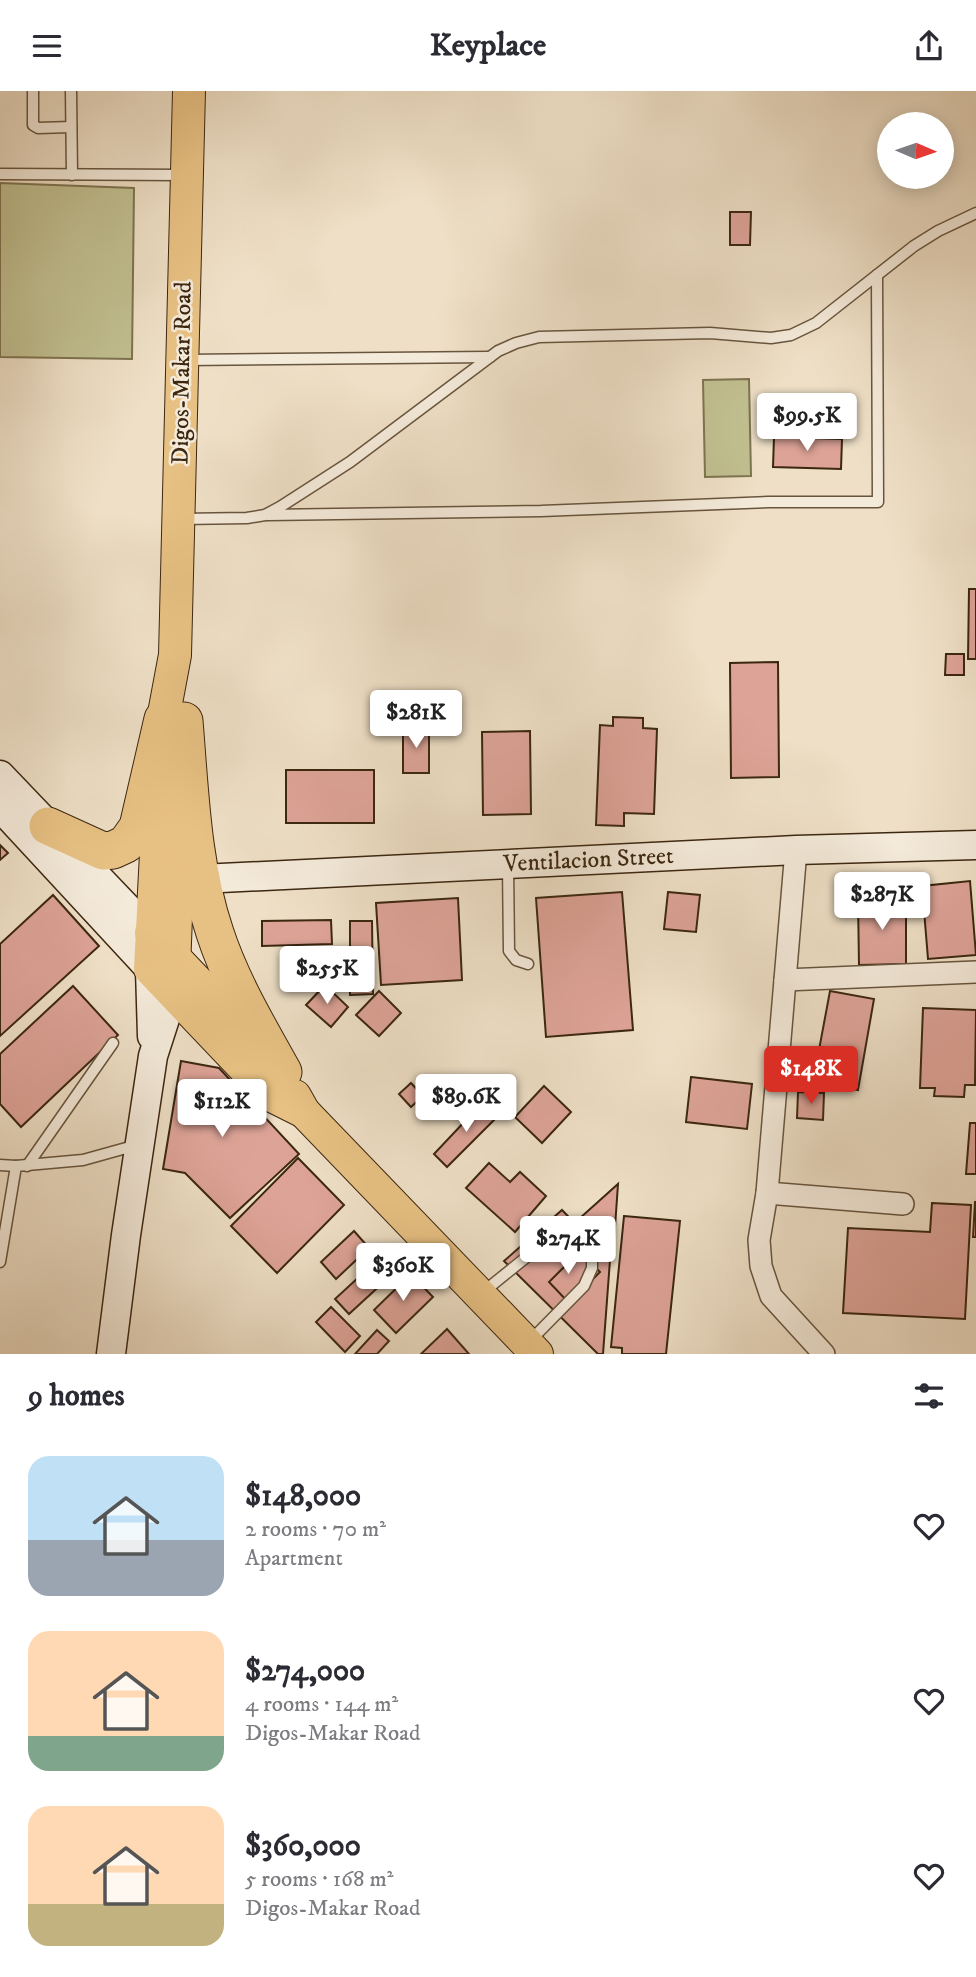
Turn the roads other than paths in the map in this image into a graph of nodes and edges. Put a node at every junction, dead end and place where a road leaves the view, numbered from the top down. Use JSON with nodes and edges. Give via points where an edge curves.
{"nodes":[{"id":1,"x":33,"y":91,"type":"edge"},
{"id":2,"x":71,"y":91,"type":"edge"},
{"id":3,"x":189,"y":91,"type":"edge"},
{"id":4,"x":71,"y":127,"type":"junction"},
{"id":5,"x":0,"y":174,"type":"edge"},
{"id":6,"x":72,"y":175,"type":"junction"},
{"id":7,"x":187,"y":176,"type":"junction"},
{"id":8,"x":976,"y":213,"type":"edge"},
{"id":9,"x":877,"y":275,"type":"junction"},
{"id":10,"x":490,"y":357,"type":"junction"},
{"id":11,"x":182,"y":360,"type":"junction"},
{"id":12,"x":265,"y":515,"type":"junction"},
{"id":13,"x":178,"y":520,"type":"junction"},
{"id":14,"x":173,"y":720,"type":"junction"},
{"id":15,"x":0,"y":775,"type":"edge"},
{"id":16,"x":0,"y":807,"type":"edge"},
{"id":17,"x":48,"y":826,"type":"junction"},
{"id":18,"x":976,"y":845,"type":"edge"},
{"id":19,"x":796,"y":850,"type":"junction"},
{"id":20,"x":508,"y":865,"type":"junction"},
{"id":21,"x":201,"y":879,"type":"junction"},
{"id":22,"x":151,"y":933,"type":"junction"},
{"id":23,"x":162,"y":963,"type":"junction"},
{"id":24,"x":528,"y":964,"type":"dead end"},
{"id":25,"x":976,"y":972,"type":"edge"},
{"id":26,"x":785,"y":980,"type":"junction"},
{"id":27,"x":173,"y":994,"type":"junction"},
{"id":28,"x":113,"y":1043,"type":"dead end"},
{"id":29,"x":153,"y":1056,"type":"junction"},
{"id":30,"x":283,"y":1072,"type":"junction"},
{"id":31,"x":304,"y":1112,"type":"junction"},
{"id":32,"x":139,"y":1144,"type":"junction"},
{"id":33,"x":0,"y":1165,"type":"edge"},
{"id":34,"x":22,"y":1166,"type":"junction"},
{"id":35,"x":767,"y":1193,"type":"junction"},
{"id":36,"x":902,"y":1204,"type":"dead end"},
{"id":37,"x":0,"y":1262,"type":"edge"},
{"id":38,"x":480,"y":1295,"type":"junction"},
{"id":39,"x":532,"y":1349,"type":"edge"},
{"id":40,"x":111,"y":1354,"type":"edge"},
{"id":41,"x":824,"y":1354,"type":"edge"}],
"edges":[{"from":1,"to":4,"type":"lane","via":[[33,125]]},
{"from":2,"to":4,"type":"lane"},
{"from":3,"to":7,"type":"main road","name":"Digos-Makar Road"},
{"from":4,"to":6,"type":"lane"},
{"from":5,"to":6,"type":"lane"},
{"from":6,"to":7,"type":"lane"},
{"from":7,"to":11,"type":"main road","name":"Digos-Makar Road"},
{"from":8,"to":9,"type":"lane","via":[[914,246]]},
{"from":9,"to":10,"type":"lane","via":[[816,323],[791,335],[539,337],[516,342]]},
{"from":9,"to":12,"type":"lane","via":[[878,502]]},
{"from":10,"to":11,"type":"lane"},
{"from":10,"to":12,"type":"lane","via":[[350,462]]},
{"from":11,"to":13,"type":"main road","name":"Digos-Makar Road"},
{"from":12,"to":13,"type":"lane"},
{"from":13,"to":14,"type":"main road","name":"Digos-Makar Road"},
{"from":14,"to":17,"type":"highway","via":[[130,840],[103,851]]},
{"from":14,"to":21,"type":"highway"},
{"from":14,"to":22,"type":"main road","name":"Digos-Makar Road"},
{"from":14,"to":23,"type":"main road","name":"Digos-Makar Road"},
{"from":15,"to":17,"type":"street"},
{"from":16,"to":23,"type":"street"},
{"from":17,"to":22,"type":"street"},
{"from":18,"to":19,"type":"street","name":"Ventilacion Street"},
{"from":19,"to":20,"type":"street","name":"Ventilacion Street"},
{"from":19,"to":26,"type":"street"},
{"from":20,"to":21,"type":"street","name":"Ventilacion Street"},
{"from":20,"to":24,"type":"lane","via":[[509,951]]},
{"from":21,"to":30,"type":"highway","via":[[230,973]]},
{"from":22,"to":23,"type":"main road","name":"Digos-Makar Road"},
{"from":23,"to":27,"type":"main road"},
{"from":23,"to":29,"type":"street"},
{"from":23,"to":30,"type":"main road"},
{"from":25,"to":26,"type":"street"},
{"from":26,"to":35,"type":"street"},
{"from":27,"to":29,"type":"street"},
{"from":27,"to":31,"type":"main road","via":[[270,1095]]},
{"from":28,"to":34,"type":"lane"},
{"from":29,"to":32,"type":"street"},
{"from":30,"to":31,"type":"main road"},
{"from":31,"to":38,"type":"main road"},
{"from":32,"to":34,"type":"lane","via":[[83,1160]]},
{"from":32,"to":40,"type":"street"},
{"from":33,"to":34,"type":"lane"},
{"from":34,"to":37,"type":"lane"},
{"from":35,"to":36,"type":"street"},
{"from":35,"to":41,"type":"street","via":[[759,1240],[771,1296]]},
{"from":38,"to":39,"type":"main road"},
{"from":38,"to":39,"type":"lane","via":[[555,1234],[572,1236],[592,1258],[592,1268],[584,1286]]}]}
